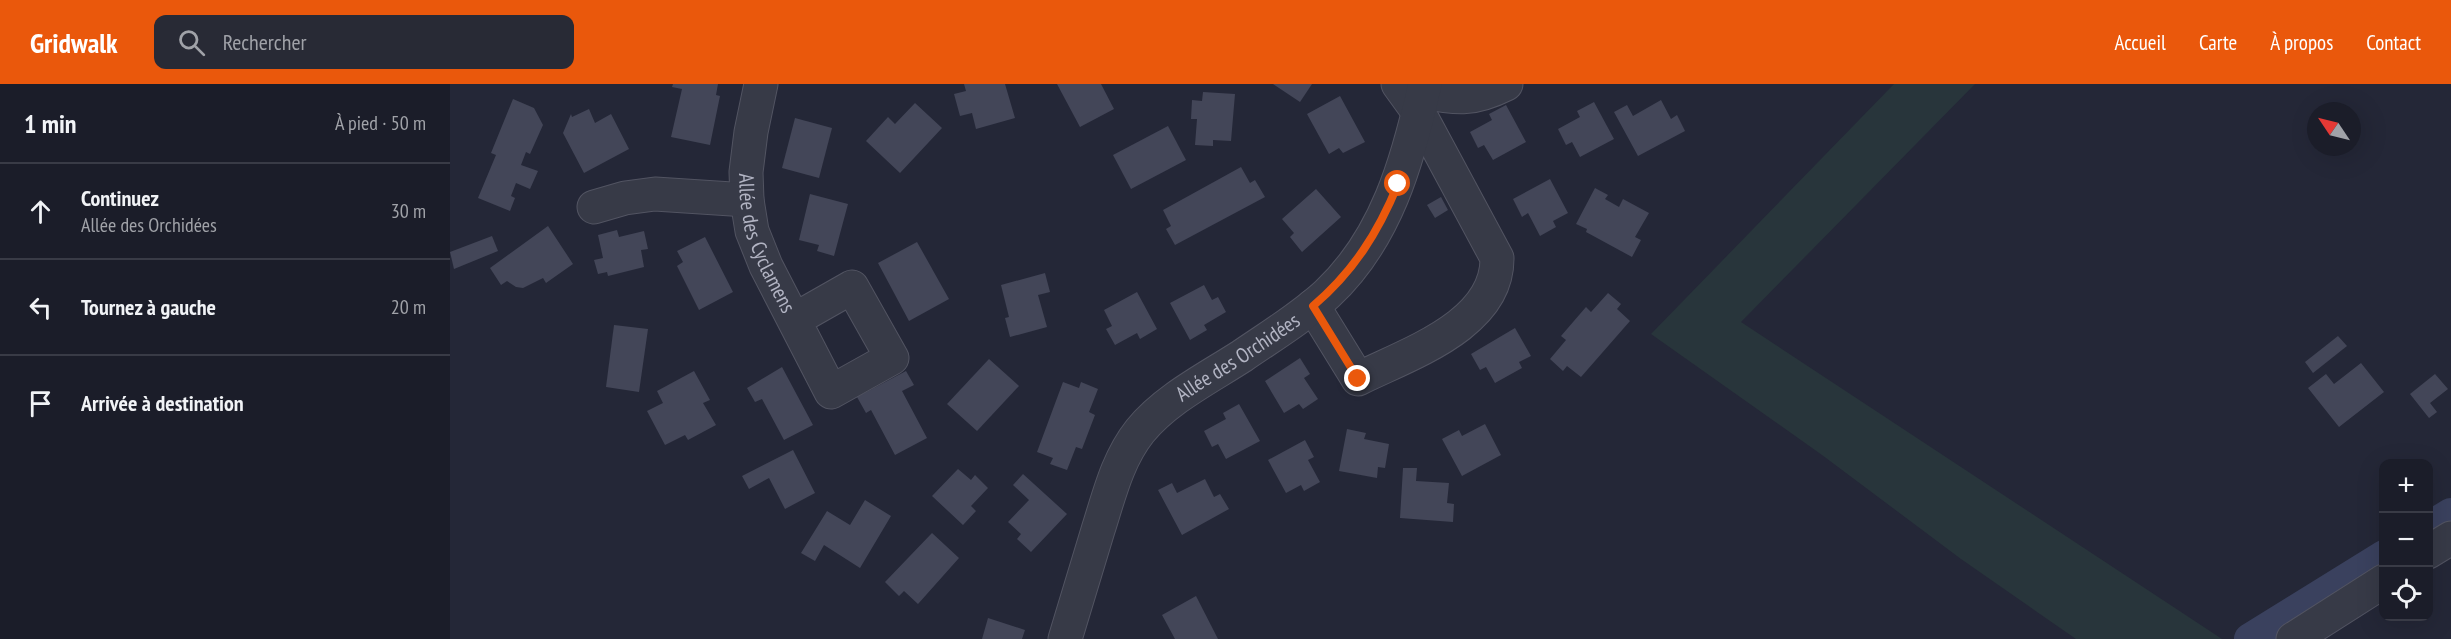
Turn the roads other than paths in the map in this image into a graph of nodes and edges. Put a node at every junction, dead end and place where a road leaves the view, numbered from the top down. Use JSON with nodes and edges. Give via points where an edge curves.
{"nodes":[{"id":1,"x":761,"y":84,"type":"edge"},
{"id":2,"x":1506,"y":84,"type":"edge"},
{"id":3,"x":1416,"y":93,"type":"edge"},
{"id":4,"x":747,"y":200,"type":"junction"},
{"id":5,"x":594,"y":207,"type":"dead end"},
{"id":6,"x":1313,"y":306,"type":"junction"},
{"id":7,"x":794,"y":320,"type":"junction"},
{"id":8,"x":2451,"y":538,"type":"edge"},
{"id":9,"x":2433,"y":549,"type":"edge"},
{"id":10,"x":2379,"y":584,"type":"edge"},
{"id":11,"x":1070,"y":636,"type":"edge"},
{"id":12,"x":2293,"y":639,"type":"edge"}],
"edges":[{"from":1,"to":4,"type":"street","name":"Allée des Cyclamens","via":[[747,153]]},
{"from":2,"to":3,"type":"street","via":[[1477,97]]},
{"from":3,"to":6,"type":"street","name":"Allée des Orchidées","via":[[1398,184],[1372,239],[1351,269]]},
{"from":3,"to":6,"type":"street","via":[[1497,258],[1489,291],[1456,329],[1358,379]]},
{"from":4,"to":5,"type":"street","via":[[655,194]]},
{"from":4,"to":7,"type":"street","name":"Allée des Cyclamens","via":[[758,248]]},
{"from":6,"to":11,"type":"street","name":"Allée des Orchidées","via":[[1171,403],[1139,432],[1114,477]]},
{"from":7,"to":7,"type":"street","name":"Allée des Cyclamens","via":[[831,392],[892,358],[852,287]]},
{"from":8,"to":9,"type":"street"},
{"from":10,"to":12,"type":"street"}]}
